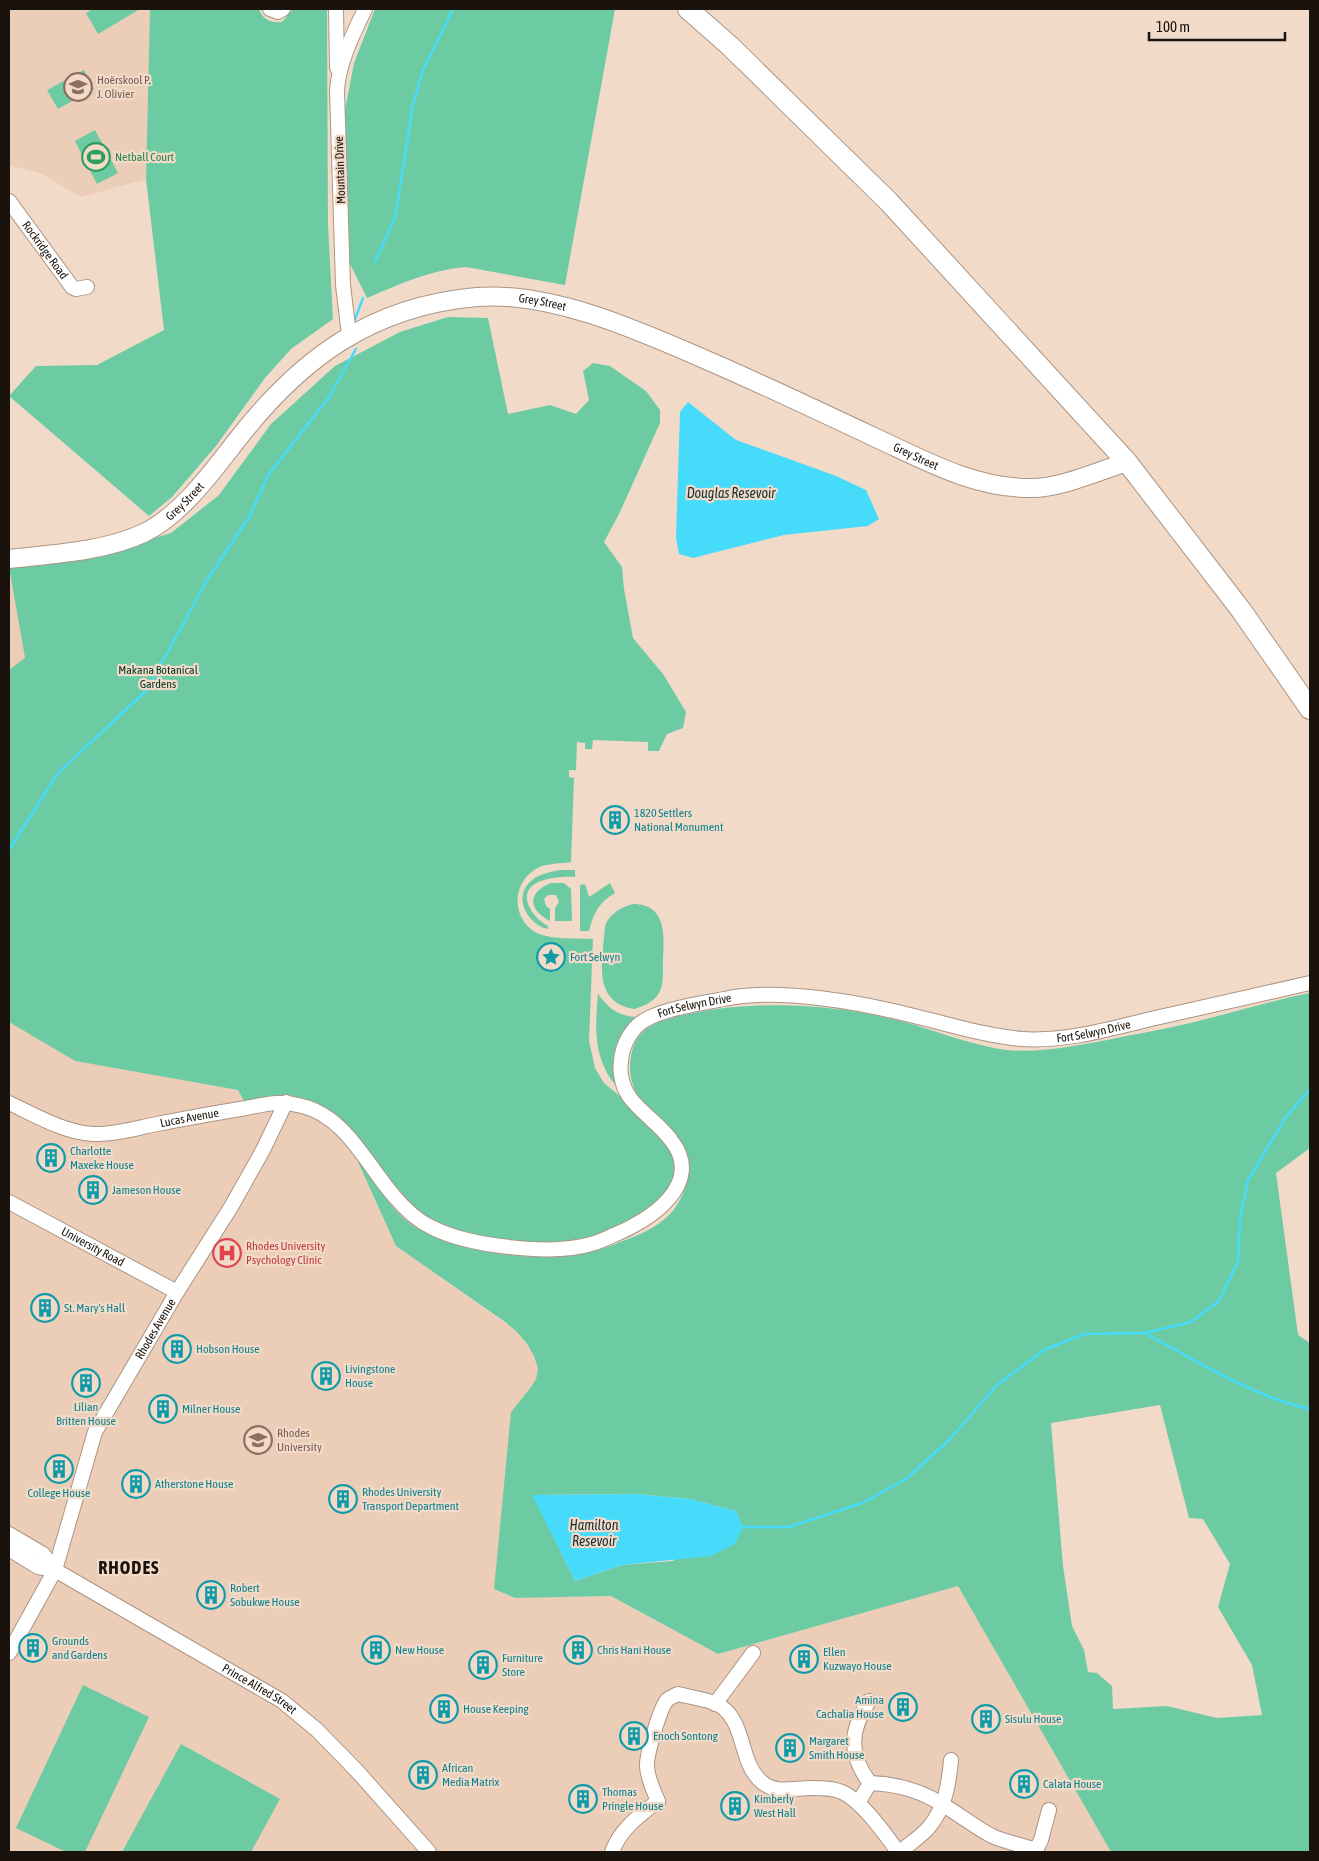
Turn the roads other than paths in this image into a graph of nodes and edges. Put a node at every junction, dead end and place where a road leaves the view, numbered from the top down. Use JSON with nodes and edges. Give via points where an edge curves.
{"nodes":[{"id":1,"x":270,"y":9,"type":"edge"},
{"id":2,"x":283,"y":9,"type":"edge"},
{"id":3,"x":336,"y":9,"type":"edge"},
{"id":4,"x":365,"y":9,"type":"edge"},
{"id":5,"x":688,"y":9,"type":"edge"},
{"id":6,"x":338,"y":76,"type":"junction"},
{"id":7,"x":9,"y":201,"type":"edge"},
{"id":8,"x":87,"y":287,"type":"dead end"},
{"id":9,"x":349,"y":335,"type":"junction"},
{"id":10,"x":1127,"y":462,"type":"junction"},
{"id":11,"x":9,"y":559,"type":"edge"},
{"id":12,"x":1310,"y":709,"type":"edge"},
{"id":13,"x":1310,"y":983,"type":"edge"},
{"id":14,"x":286,"y":1102,"type":"junction"},
{"id":15,"x":9,"y":1103,"type":"edge"},
{"id":16,"x":359,"y":1149,"type":"joint"},
{"id":17,"x":9,"y":1202,"type":"edge"},
{"id":18,"x":177,"y":1292,"type":"junction"},
{"id":19,"x":9,"y":1534,"type":"edge"},
{"id":20,"x":9,"y":1549,"type":"edge"},
{"id":21,"x":55,"y":1570,"type":"junction"},
{"id":22,"x":9,"y":1653,"type":"edge"},
{"id":23,"x":753,"y":1653,"type":"dead end"},
{"id":24,"x":869,"y":1701,"type":"dead end"},
{"id":25,"x":715,"y":1704,"type":"junction"},
{"id":26,"x":952,"y":1760,"type":"dead end"},
{"id":27,"x":870,"y":1783,"type":"junction"},
{"id":28,"x":858,"y":1803,"type":"junction"},
{"id":29,"x":942,"y":1804,"type":"junction"},
{"id":30,"x":1049,"y":1810,"type":"dead end"},
{"id":31,"x":1037,"y":1851,"type":"edge"},
{"id":32,"x":429,"y":1852,"type":"edge"},
{"id":33,"x":612,"y":1852,"type":"edge"},
{"id":34,"x":899,"y":1852,"type":"edge"}],
"edges":[{"from":1,"to":2,"type":"street","via":[[278,12]]},
{"from":3,"to":6,"type":"street"},
{"from":4,"to":6,"type":"street","name":"Mountain Drive"},
{"from":5,"to":10,"type":"highway","via":[[751,66],[889,202]]},
{"from":6,"to":9,"type":"street","name":"Mountain Drive","via":[[343,285]]},
{"from":7,"to":8,"type":"street","name":"Rockridge Road","via":[[72,287]]},
{"from":9,"to":10,"type":"main road","name":"Grey Street","via":[[385,317],[442,301],[480,296],[520,298],[573,308],[659,339],[944,470],[979,482],[1035,488]]},
{"from":9,"to":11,"type":"main road","name":"Grey Street","via":[[308,364],[283,388],[208,476],[164,520],[144,532],[98,547]]},
{"from":10,"to":12,"type":"highway","via":[[1241,610]]},
{"from":13,"to":16,"type":"street","name":"Fort Selwyn Drive","via":[[1092,1033],[1041,1040],[985,1034],[887,1009],[820,998],[734,996],[646,1019],[636,1028],[623,1050],[621,1072],[630,1098],[674,1142],[681,1167],[680,1182],[672,1197],[657,1212],[633,1228],[574,1247],[507,1246],[446,1234],[430,1227],[411,1214],[392,1194]]},
{"from":14,"to":15,"type":"street","name":"Lucas Avenue","via":[[95,1134],[62,1127]]},
{"from":14,"to":16,"type":"street","name":"Lucas Avenue","via":[[309,1107],[322,1114]]},
{"from":14,"to":18,"type":"street","name":"Rhodes Avenue","via":[[231,1207]]},
{"from":17,"to":18,"type":"street","name":"University Road"},
{"from":18,"to":21,"type":"street","name":"Rhodes Avenue","via":[[95,1432]]},
{"from":19,"to":21,"type":"street","name":"Prince Alfred Street","via":[[43,1554]]},
{"from":20,"to":21,"type":"street","name":"Prince Alfred Street","via":[[38,1567]]},
{"from":21,"to":22,"type":"street","name":"Rhodes Avenue"},
{"from":21,"to":32,"type":"street","name":"Prince Alfred Street","via":[[282,1701],[317,1730]]},
{"from":23,"to":25,"type":"street"},
{"from":24,"to":27,"type":"street","via":[[858,1719],[854,1747],[857,1760]]},
{"from":25,"to":28,"type":"street","via":[[737,1726],[749,1765],[764,1784],[786,1790],[831,1789]]},
{"from":25,"to":33,"type":"street","via":[[678,1694],[666,1700],[647,1764],[648,1780],[658,1801],[630,1824]]},
{"from":26,"to":29,"type":"street"},
{"from":27,"to":28,"type":"street"},
{"from":27,"to":29,"type":"street","via":[[904,1788]]},
{"from":28,"to":34,"type":"street"},
{"from":29,"to":31,"type":"street","via":[[994,1837]]},
{"from":29,"to":34,"type":"street","via":[[930,1827]]},
{"from":30,"to":31,"type":"street"}]}
